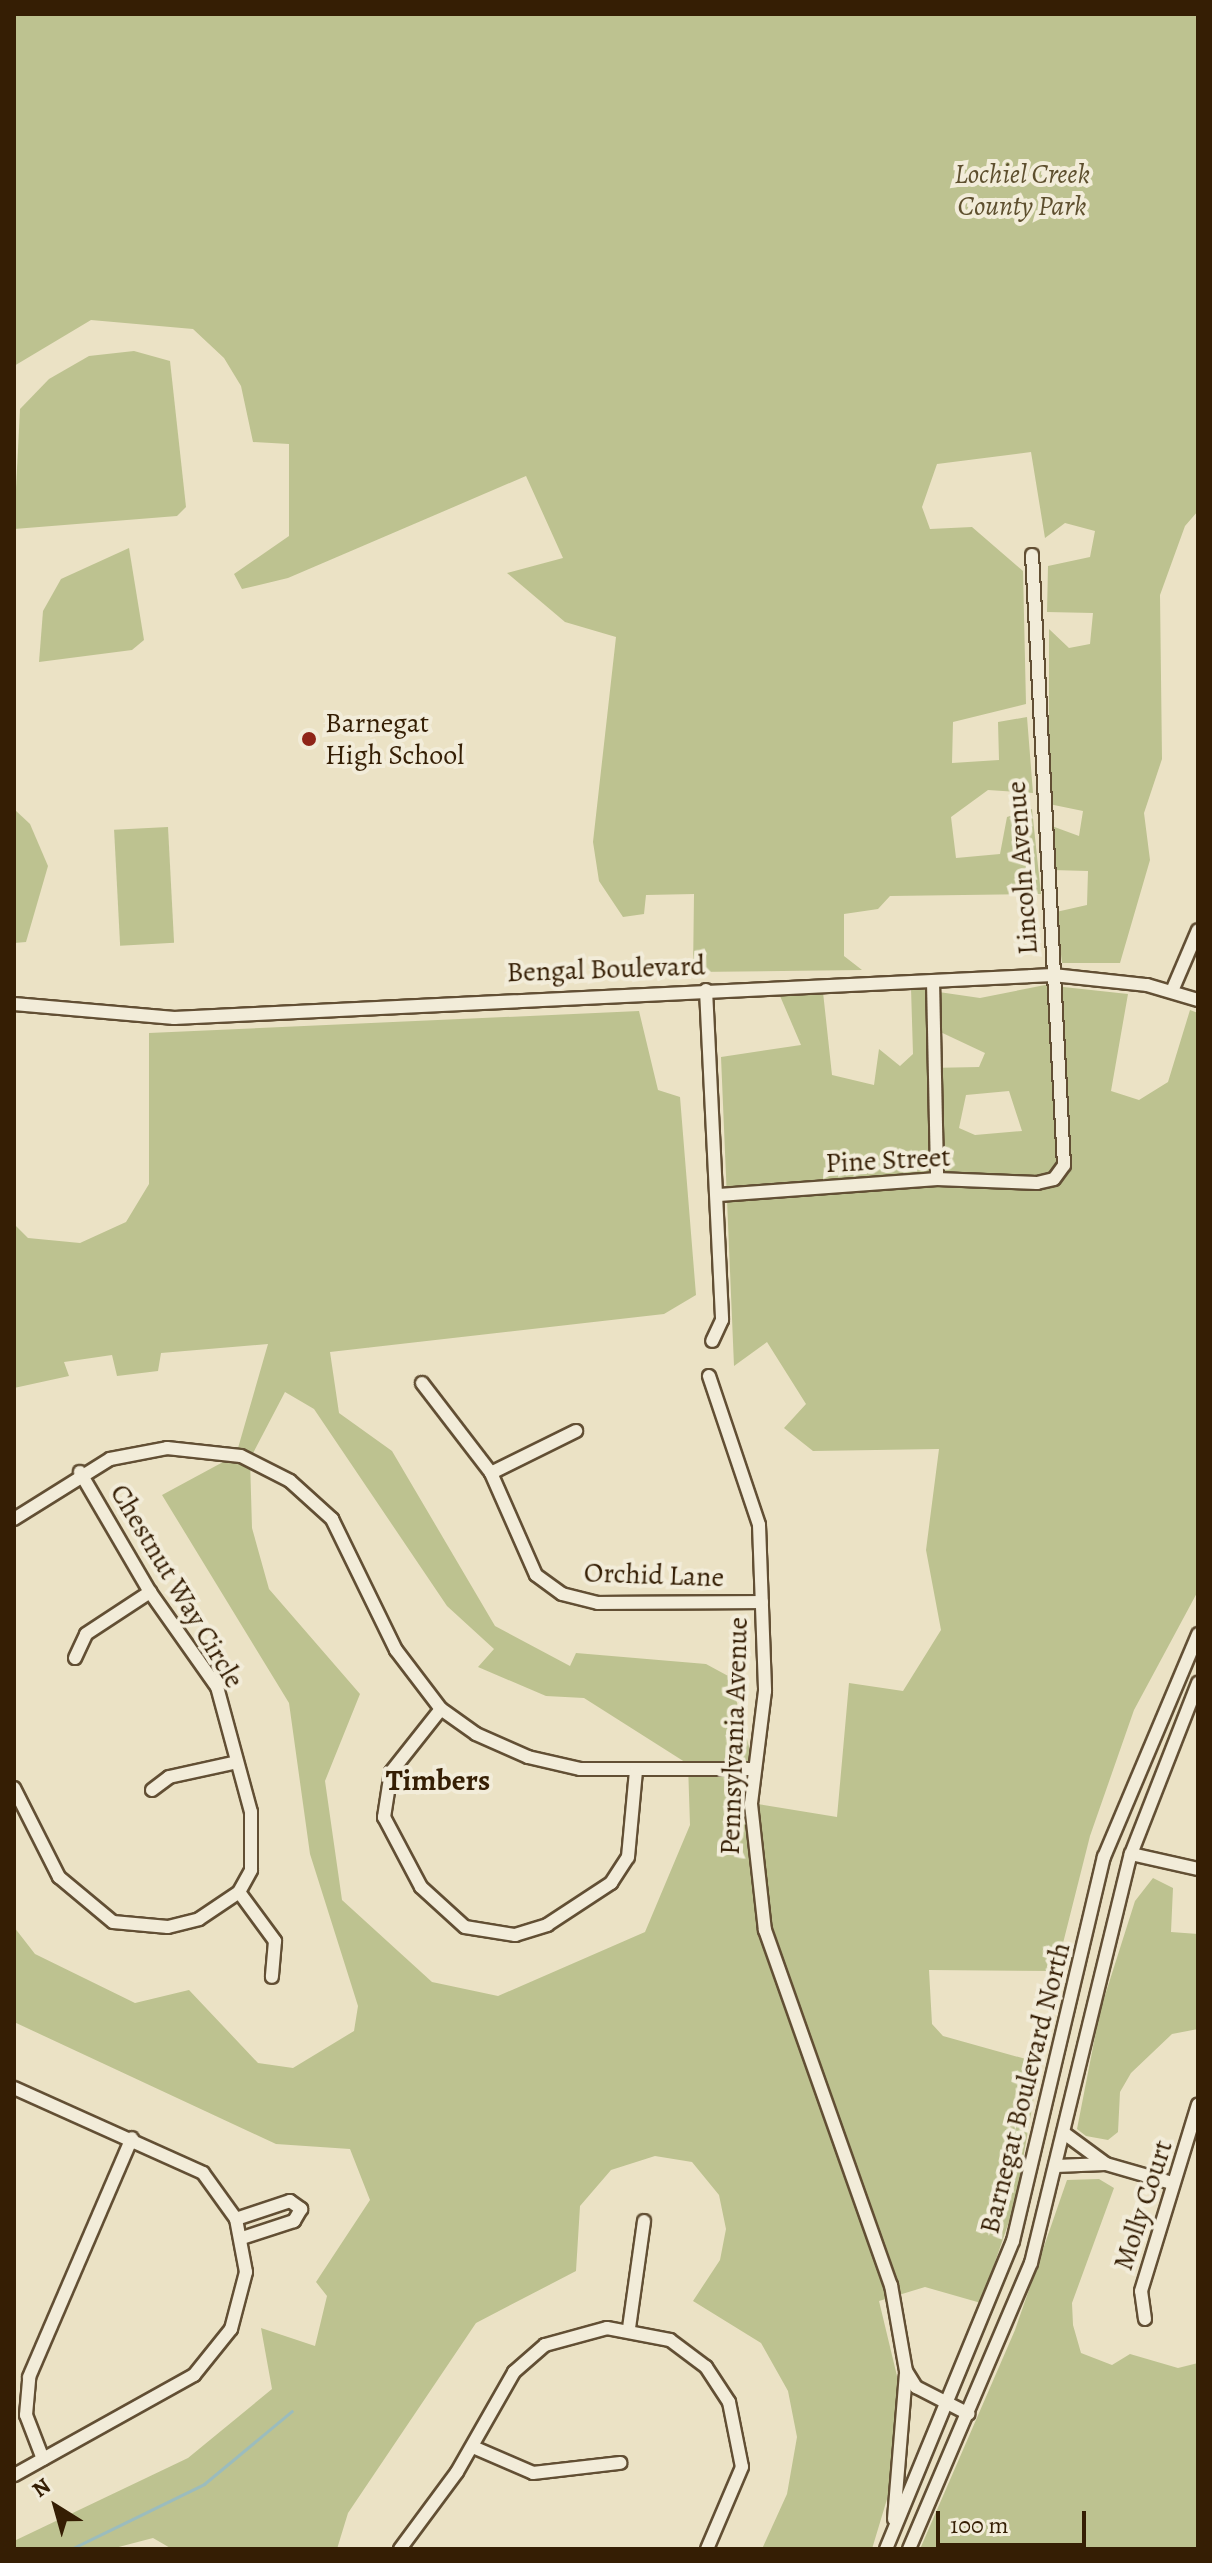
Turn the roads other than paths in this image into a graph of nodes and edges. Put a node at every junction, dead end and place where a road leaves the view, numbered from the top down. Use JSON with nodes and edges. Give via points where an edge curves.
{"nodes":[{"id":1,"x":1032,"y":555,"type":"dead end"},
{"id":2,"x":1198,"y":930,"type":"edge"},
{"id":3,"x":1053,"y":975,"type":"junction"},
{"id":4,"x":933,"y":981,"type":"junction"},
{"id":5,"x":706,"y":990,"type":"junction"},
{"id":6,"x":1172,"y":991,"type":"junction"},
{"id":7,"x":1198,"y":1000,"type":"edge"},
{"id":8,"x":14,"y":1004,"type":"edge"},
{"id":9,"x":1058,"y":1175,"type":"joint"},
{"id":10,"x":937,"y":1179,"type":"junction"},
{"id":11,"x":719,"y":1195,"type":"junction"},
{"id":12,"x":712,"y":1341,"type":"dead end"},
{"id":13,"x":709,"y":1376,"type":"dead end"},
{"id":14,"x":422,"y":1383,"type":"dead end"},
{"id":15,"x":576,"y":1431,"type":"dead end"},
{"id":16,"x":80,"y":1472,"type":"junction"},
{"id":17,"x":491,"y":1473,"type":"junction"},
{"id":18,"x":14,"y":1519,"type":"edge"},
{"id":19,"x":150,"y":1592,"type":"junction"},
{"id":20,"x":762,"y":1602,"type":"junction"},
{"id":21,"x":1198,"y":1634,"type":"edge"},
{"id":22,"x":75,"y":1658,"type":"dead end"},
{"id":23,"x":1198,"y":1683,"type":"edge"},
{"id":24,"x":441,"y":1709,"type":"junction"},
{"id":25,"x":233,"y":1763,"type":"junction"},
{"id":26,"x":755,"y":1769,"type":"junction"},
{"id":27,"x":636,"y":1771,"type":"junction"},
{"id":28,"x":14,"y":1788,"type":"edge"},
{"id":29,"x":152,"y":1790,"type":"dead end"},
{"id":30,"x":1131,"y":1854,"type":"junction"},
{"id":31,"x":1198,"y":1869,"type":"edge"},
{"id":32,"x":239,"y":1892,"type":"junction"},
{"id":33,"x":272,"y":1977,"type":"dead end"},
{"id":34,"x":14,"y":2088,"type":"edge"},
{"id":35,"x":1198,"y":2105,"type":"edge"},
{"id":36,"x":1064,"y":2133,"type":"junction"},
{"id":37,"x":132,"y":2138,"type":"junction"},
{"id":38,"x":1106,"y":2164,"type":"junction"},
{"id":39,"x":1056,"y":2166,"type":"junction"},
{"id":40,"x":1172,"y":2183,"type":"junction"},
{"id":41,"x":236,"y":2219,"type":"junction"},
{"id":42,"x":644,"y":2221,"type":"dead end"},
{"id":43,"x":242,"y":2238,"type":"junction"},
{"id":44,"x":1145,"y":2319,"type":"dead end"},
{"id":45,"x":629,"y":2328,"type":"junction"},
{"id":46,"x":906,"y":2371,"type":"junction"},
{"id":47,"x":949,"y":2404,"type":"junction"},
{"id":48,"x":969,"y":2414,"type":"junction"},
{"id":49,"x":473,"y":2447,"type":"junction"},
{"id":50,"x":43,"y":2459,"type":"junction"},
{"id":51,"x":620,"y":2463,"type":"dead end"},
{"id":52,"x":14,"y":2475,"type":"edge"},
{"id":53,"x":893,"y":2533,"type":"junction"},
{"id":54,"x":400,"y":2549,"type":"edge"},
{"id":55,"x":707,"y":2549,"type":"edge"},
{"id":56,"x":886,"y":2549,"type":"edge"},
{"id":57,"x":909,"y":2549,"type":"edge"}],
"edges":[{"from":1,"to":3,"type":"street","name":"Lincoln Avenue"},
{"from":2,"to":6,"type":"street"},
{"from":3,"to":4,"type":"street","name":"Bengal Boulevard"},
{"from":3,"to":6,"type":"street","name":"Bengal Boulevard"},
{"from":3,"to":9,"type":"street","name":"Lincoln Avenue","via":[[1067,1154]]},
{"from":4,"to":5,"type":"street","name":"Bengal Boulevard"},
{"from":4,"to":10,"type":"street"},
{"from":5,"to":8,"type":"street","name":"Bengal Boulevard","via":[[174,1018]]},
{"from":5,"to":11,"type":"street"},
{"from":6,"to":7,"type":"street","name":"Bengal Boulevard"},
{"from":9,"to":10,"type":"street","name":"Pine Street","via":[[1037,1183]]},
{"from":10,"to":11,"type":"street","name":"Pine Street"},
{"from":11,"to":12,"type":"street","via":[[722,1320]]},
{"from":13,"to":20,"type":"street","name":"Pennsylvania Avenue","via":[[759,1525]]},
{"from":14,"to":17,"type":"street","name":"Orchid Lane"},
{"from":15,"to":17,"type":"street"},
{"from":16,"to":18,"type":"street"},
{"from":16,"to":19,"type":"street","name":"Chestnut Way Circle"},
{"from":16,"to":24,"type":"street","via":[[135,1453],[193,1448],[241,1456],[290,1481],[332,1519],[396,1650]]},
{"from":17,"to":20,"type":"street","name":"Orchid Lane","via":[[536,1575],[562,1594],[598,1603]]},
{"from":19,"to":22,"type":"street","via":[[86,1634]]},
{"from":19,"to":25,"type":"street","name":"Chestnut Way Circle","via":[[217,1687]]},
{"from":20,"to":26,"type":"street","name":"Pennsylvania Avenue","via":[[765,1691]]},
{"from":21,"to":47,"type":"street","name":"Barnegat Boulevard North","via":[[1104,1857],[1013,2241]]},
{"from":23,"to":30,"type":"street","name":"Barnegat Boulevard North"},
{"from":24,"to":27,"type":"street","via":[[528,1757]]},
{"from":24,"to":27,"type":"street","via":[[391,1772],[384,1817],[421,1887],[465,1927],[515,1935],[592,1900],[628,1857]]},
{"from":25,"to":29,"type":"street","via":[[169,1777]]},
{"from":25,"to":32,"type":"street","name":"Chestnut Way Circle","via":[[255,1834],[251,1870]]},
{"from":26,"to":27,"type":"street","via":[[699,1764]]},
{"from":26,"to":46,"type":"street","name":"Pennsylvania Avenue","via":[[753,1848],[765,1930],[891,2285]]},
{"from":28,"to":32,"type":"street","via":[[59,1877],[113,1922],[181,1925]]},
{"from":30,"to":31,"type":"street"},
{"from":30,"to":36,"type":"street","name":"Barnegat Boulevard North"},
{"from":32,"to":33,"type":"street","via":[[275,1941]]},
{"from":34,"to":37,"type":"street"},
{"from":35,"to":40,"type":"street","name":"Molly Court"},
{"from":36,"to":38,"type":"street"},
{"from":36,"to":39,"type":"street","name":"Barnegat Boulevard North"},
{"from":37,"to":41,"type":"street","via":[[203,2173]]},
{"from":37,"to":50,"type":"street","via":[[29,2377],[26,2415]]},
{"from":38,"to":39,"type":"street"},
{"from":38,"to":40,"type":"street"},
{"from":39,"to":48,"type":"street","name":"Barnegat Boulevard North","via":[[1031,2263]]},
{"from":40,"to":44,"type":"street","name":"Molly Court","via":[[1141,2291]]},
{"from":41,"to":43,"type":"street"},
{"from":41,"to":43,"type":"street","via":[[290,2201],[301,2209],[294,2221]]},
{"from":42,"to":45,"type":"street"},
{"from":43,"to":50,"type":"street","via":[[241,2304],[206,2363],[170,2393]]},
{"from":45,"to":49,"type":"street","via":[[586,2330],[545,2345],[499,2391]]},
{"from":45,"to":55,"type":"street","via":[[692,2355],[720,2385],[735,2416],[742,2467]]},
{"from":46,"to":47,"type":"street","via":[[916,2387]]},
{"from":46,"to":53,"type":"street","name":"Pennsylvania Avenue"},
{"from":47,"to":48,"type":"street"},
{"from":47,"to":53,"type":"street","name":"Barnegat Boulevard North"},
{"from":48,"to":57,"type":"street","name":"Barnegat Boulevard North"},
{"from":49,"to":51,"type":"street","via":[[533,2473]]},
{"from":49,"to":54,"type":"street"},
{"from":50,"to":52,"type":"street"},
{"from":53,"to":56,"type":"street","name":"Barnegat Boulevard North"}]}
